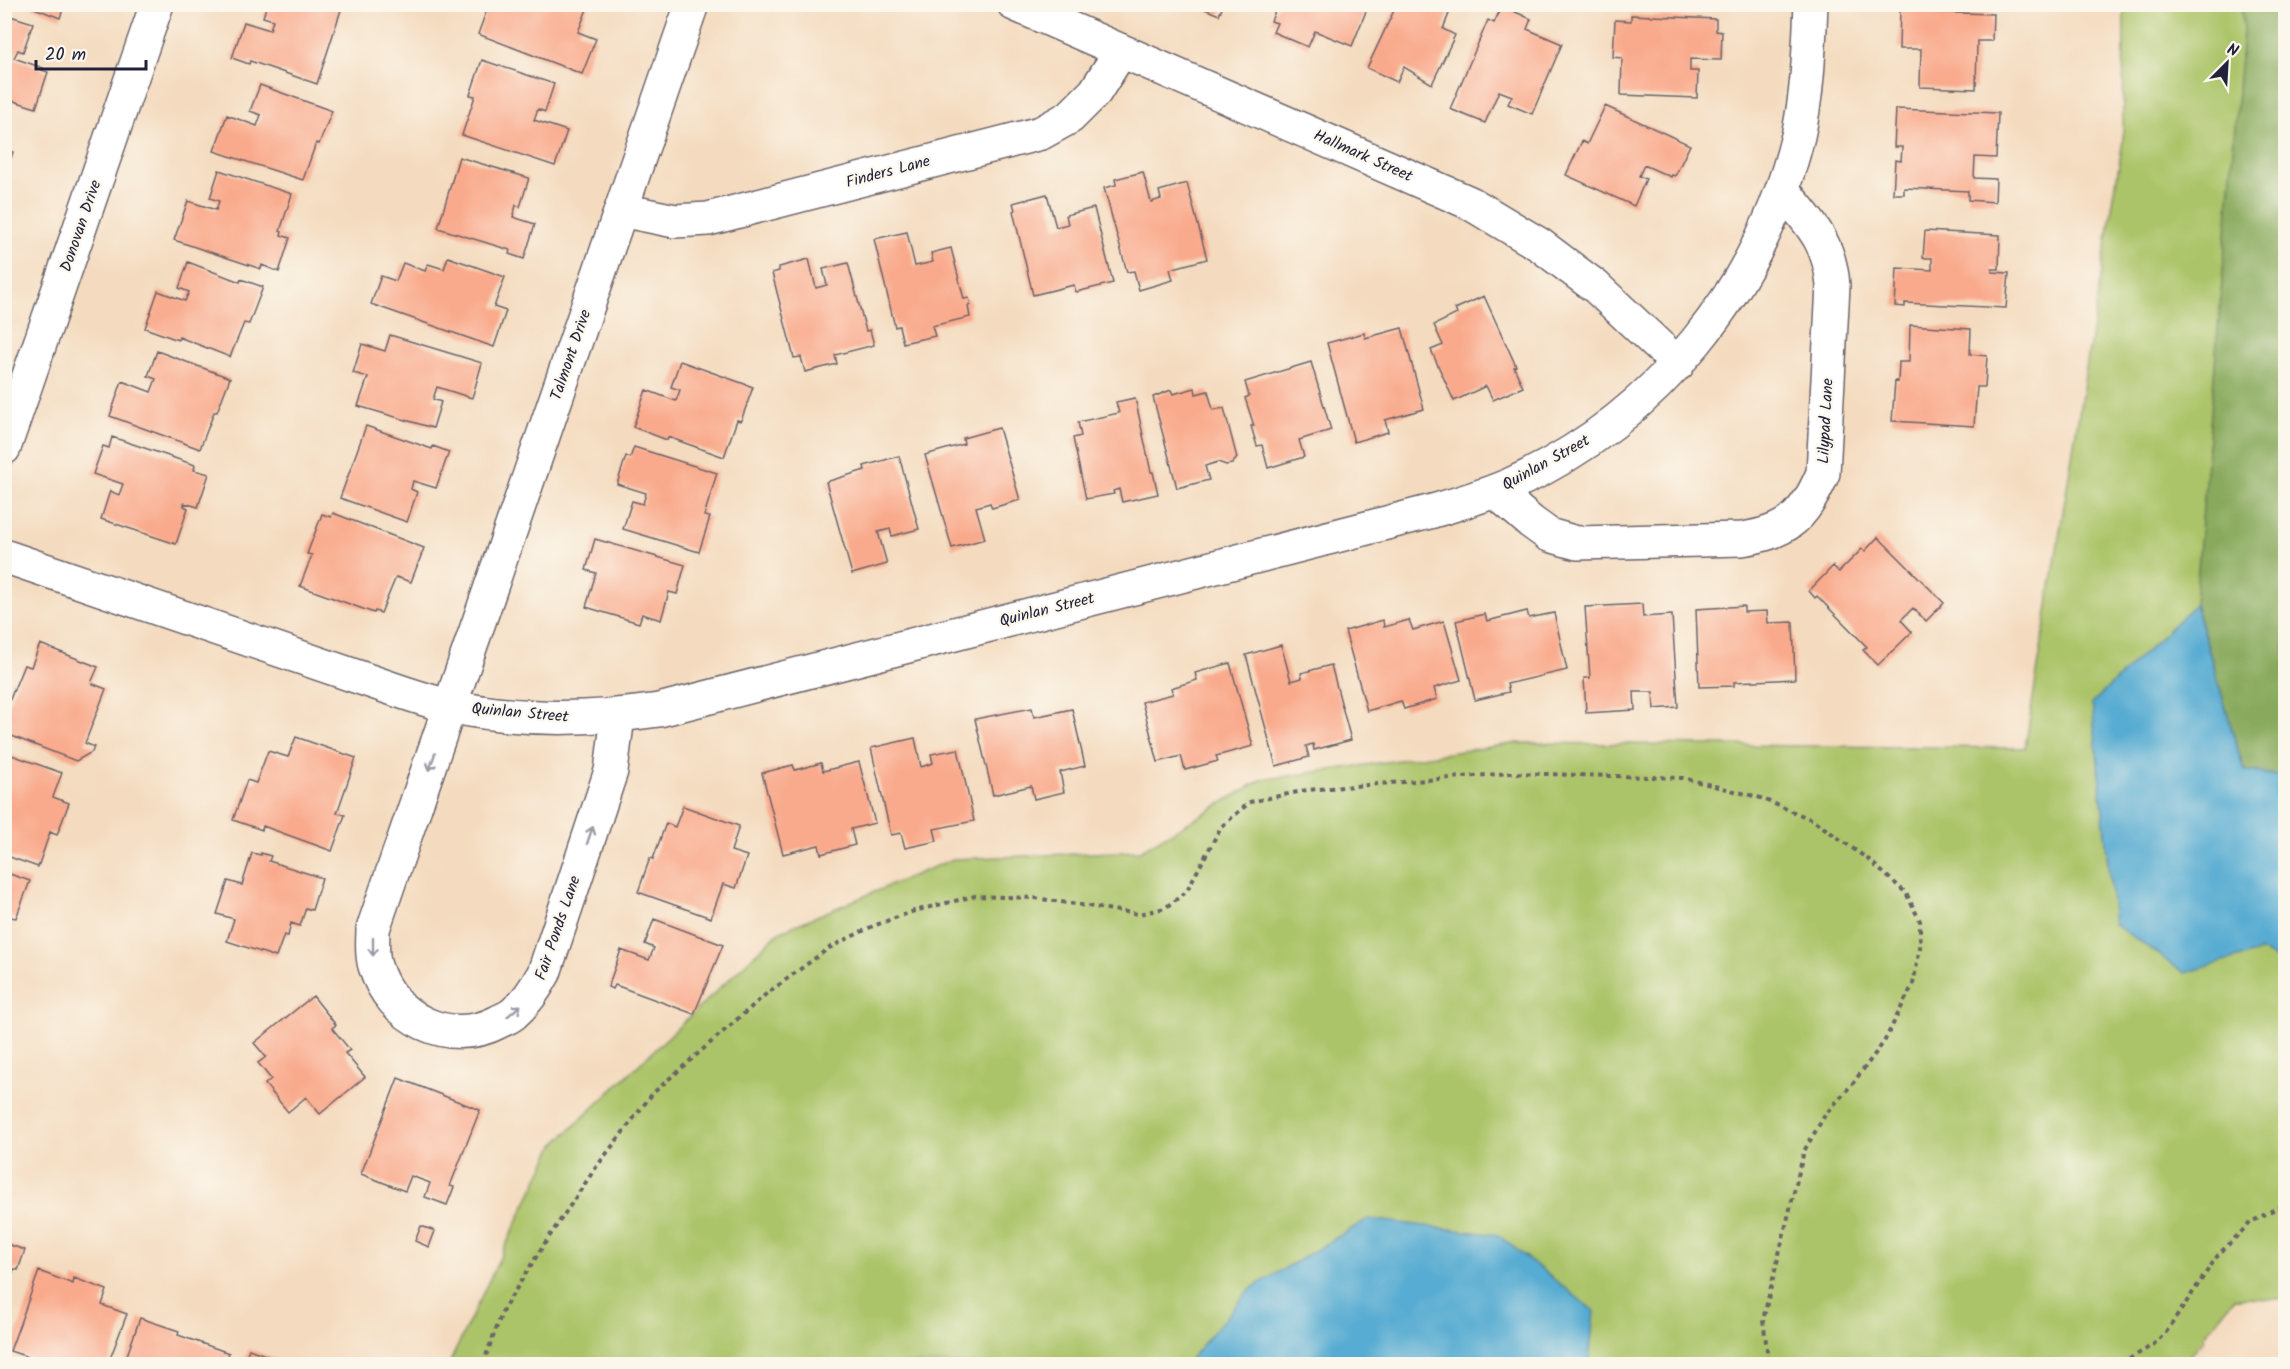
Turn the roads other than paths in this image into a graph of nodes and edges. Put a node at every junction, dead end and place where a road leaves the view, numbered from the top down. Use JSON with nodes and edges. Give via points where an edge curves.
{"nodes":[{"id":1,"x":157,"y":4,"type":"edge"},
{"id":2,"x":692,"y":4,"type":"edge"},
{"id":3,"x":1014,"y":4,"type":"edge"},
{"id":4,"x":1811,"y":4,"type":"edge"},
{"id":5,"x":1122,"y":51,"type":"junction"},
{"id":6,"x":1782,"y":189,"type":"junction"},
{"id":7,"x":621,"y":210,"type":"junction"},
{"id":8,"x":1678,"y":364,"type":"junction"},
{"id":9,"x":4,"y":448,"type":"edge"},
{"id":10,"x":1495,"y":491,"type":"junction"},
{"id":11,"x":4,"y":556,"type":"edge"},
{"id":12,"x":451,"y":706,"type":"junction"},
{"id":13,"x":618,"y":716,"type":"junction"}],
"edges":[{"from":1,"to":9,"type":"street","name":"Donovan Drive"},
{"from":2,"to":7,"type":"street","name":"Talmont Drive"},
{"from":3,"to":5,"type":"street","name":"Hallmark Street"},
{"from":4,"to":6,"type":"street","name":"Quinlan Street","via":[[1809,64],[1798,134]]},
{"from":5,"to":7,"type":"street","name":"Finders Lane","via":[[1095,92],[1070,117],[1041,133],[708,219],[675,221]]},
{"from":5,"to":8,"type":"street","name":"Hallmark Street","via":[[1470,203],[1540,245],[1596,287]]},
{"from":6,"to":8,"type":"street","name":"Quinlan Street","via":[[1757,249],[1721,310]]},
{"from":6,"to":10,"type":"street","name":"Lilypad Lane","via":[[1822,240],[1831,264],[1833,286],[1823,473],[1811,501],[1792,522],[1764,536],[1742,539],[1577,543],[1549,535]]},
{"from":7,"to":12,"type":"street","name":"Talmont Drive"},
{"from":8,"to":10,"type":"street","name":"Quinlan Street","via":[[1627,413],[1579,447]]},
{"from":10,"to":13,"type":"street","name":"Quinlan Street","via":[[1433,511],[682,704]]},
{"from":11,"to":12,"type":"street","name":"Quinlan Street","via":[[399,692]]},
{"from":12,"to":13,"type":"street","name":"Quinlan Street","via":[[554,719]]},
{"from":12,"to":13,"type":"street","name":"Fair Ponds Lane","one_way":true,"via":[[374,929],[373,955],[387,992],[406,1014],[430,1027],[460,1033],[487,1028],[513,1015],[535,991],[544,973],[611,771]]}]}
